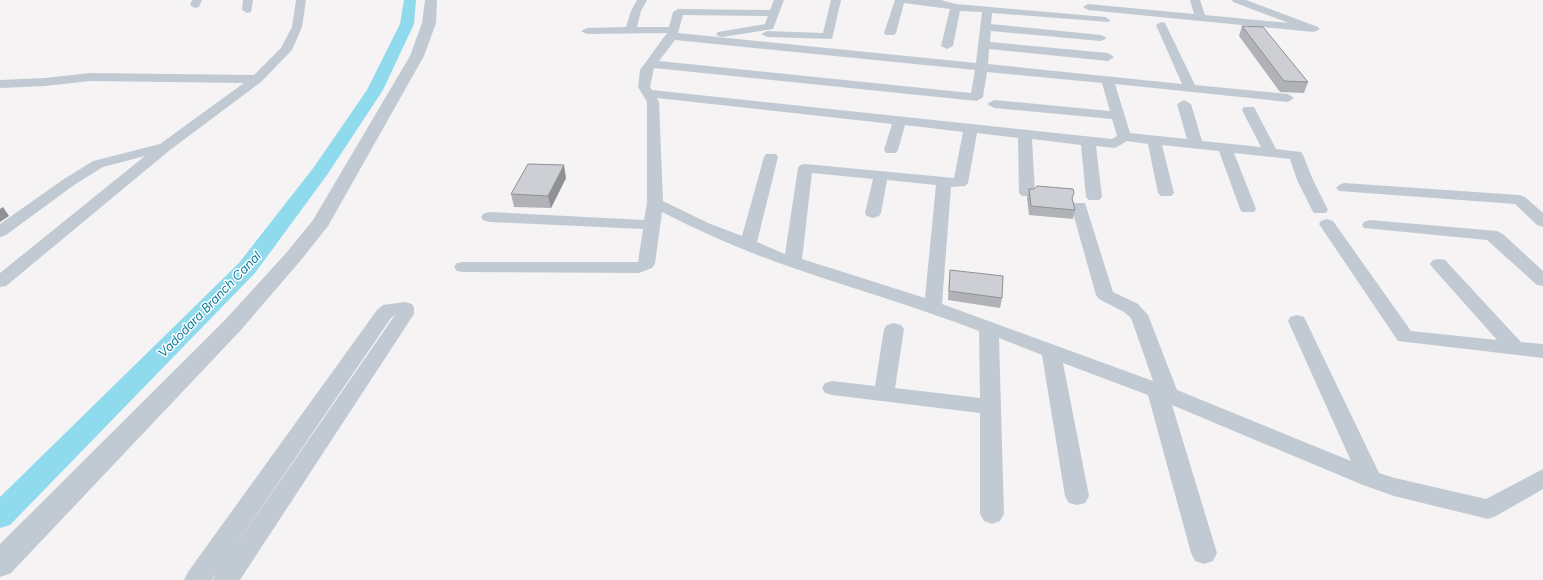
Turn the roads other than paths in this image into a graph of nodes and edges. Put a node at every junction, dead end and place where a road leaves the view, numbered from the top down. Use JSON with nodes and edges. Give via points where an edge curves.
{"nodes":[{"id":1,"x":301,"y":0,"type":"edge"},
{"id":2,"x":431,"y":0,"type":"edge"},
{"id":3,"x":642,"y":0,"type":"edge"},
{"id":4,"x":779,"y":0,"type":"edge"},
{"id":5,"x":836,"y":0,"type":"edge"},
{"id":6,"x":901,"y":0,"type":"edge"},
{"id":7,"x":1142,"y":0,"type":"edge"},
{"id":8,"x":1195,"y":0,"type":"edge"},
{"id":9,"x":1237,"y":0,"type":"edge"},
{"id":10,"x":935,"y":2,"type":"edge"},
{"id":11,"x":956,"y":7,"type":"junction"},
{"id":12,"x":1086,"y":7,"type":"edge"},
{"id":13,"x":987,"y":10,"type":"junction"},
{"id":14,"x":1146,"y":12,"type":"junction"},
{"id":15,"x":774,"y":13,"type":"junction"},
{"id":16,"x":1200,"y":18,"type":"junction"},
{"id":17,"x":1161,"y":25,"type":"junction"},
{"id":18,"x":986,"y":27,"type":"junction"},
{"id":19,"x":630,"y":30,"type":"junction"},
{"id":20,"x":587,"y":31,"type":"dead end"},
{"id":21,"x":1233,"y":31,"type":"dead end"},
{"id":22,"x":295,"y":32,"type":"junction"},
{"id":23,"x":673,"y":33,"type":"junction"},
{"id":24,"x":734,"y":33,"type":"junction"},
{"id":25,"x":890,"y":33,"type":"dead end"},
{"id":26,"x":1102,"y":38,"type":"dead end"},
{"id":27,"x":984,"y":45,"type":"junction"},
{"id":28,"x":947,"y":46,"type":"dead end"},
{"id":29,"x":1108,"y":57,"type":"dead end"},
{"id":30,"x":650,"y":64,"type":"junction"},
{"id":31,"x":982,"y":67,"type":"junction"},
{"id":32,"x":1107,"y":80,"type":"junction"},
{"id":33,"x":45,"y":82,"type":"junction"},
{"id":34,"x":243,"y":83,"type":"junction"},
{"id":35,"x":0,"y":84,"type":"edge"},
{"id":36,"x":228,"y":88,"type":"junction"},
{"id":37,"x":1190,"y":88,"type":"junction"},
{"id":38,"x":648,"y":94,"type":"junction"},
{"id":39,"x":1288,"y":98,"type":"dead end"},
{"id":40,"x":994,"y":104,"type":"dead end"},
{"id":41,"x":1184,"y":104,"type":"dead end"},
{"id":42,"x":1249,"y":110,"type":"dead end"},
{"id":43,"x":1118,"y":116,"type":"junction"},
{"id":44,"x":900,"y":120,"type":"junction"},
{"id":45,"x":971,"y":128,"type":"junction"},
{"id":46,"x":1025,"y":135,"type":"junction"},
{"id":47,"x":1124,"y":137,"type":"junction"},
{"id":48,"x":1154,"y":140,"type":"junction"},
{"id":49,"x":1088,"y":141,"type":"junction"},
{"id":50,"x":1196,"y":145,"type":"junction"},
{"id":51,"x":165,"y":146,"type":"junction"},
{"id":52,"x":1226,"y":148,"type":"junction"},
{"id":53,"x":891,"y":150,"type":"dead end"},
{"id":54,"x":1271,"y":152,"type":"junction"},
{"id":55,"x":141,"y":153,"type":"junction"},
{"id":56,"x":771,"y":157,"type":"dead end"},
{"id":57,"x":881,"y":175,"type":"junction"},
{"id":58,"x":944,"y":181,"type":"junction"},
{"id":59,"x":1344,"y":188,"type":"dead end"},
{"id":60,"x":1027,"y":193,"type":"dead end"},
{"id":61,"x":1166,"y":193,"type":"dead end"},
{"id":62,"x":655,"y":203,"type":"junction"},
{"id":63,"x":1248,"y":209,"type":"dead end"},
{"id":64,"x":873,"y":213,"type":"dead end"},
{"id":65,"x":488,"y":217,"type":"dead end"},
{"id":66,"x":1543,"y":222,"type":"edge"},
{"id":67,"x":651,"y":224,"type":"junction"},
{"id":68,"x":1370,"y":225,"type":"dead end"},
{"id":69,"x":0,"y":232,"type":"edge"},
{"id":70,"x":748,"y":244,"type":"junction"},
{"id":71,"x":793,"y":261,"type":"junction"},
{"id":72,"x":1439,"y":264,"type":"dead end"},
{"id":73,"x":0,"y":266,"type":"edge"},
{"id":74,"x":463,"y":267,"type":"dead end"},
{"id":75,"x":1543,"y":281,"type":"edge"},
{"id":76,"x":0,"y":282,"type":"edge"},
{"id":77,"x":934,"y":307,"type":"junction"},
{"id":78,"x":1297,"y":321,"type":"dead end"},
{"id":79,"x":989,"y":328,"type":"junction"},
{"id":80,"x":894,"y":329,"type":"dead end"},
{"id":81,"x":1515,"y":348,"type":"junction"},
{"id":82,"x":1051,"y":350,"type":"junction"},
{"id":83,"x":1543,"y":351,"type":"edge"},
{"id":84,"x":832,"y":388,"type":"dead end"},
{"id":85,"x":1163,"y":393,"type":"junction"},
{"id":86,"x":884,"y":394,"type":"junction"},
{"id":87,"x":991,"y":407,"type":"junction"},
{"id":88,"x":1543,"y":478,"type":"edge"},
{"id":89,"x":1371,"y":479,"type":"junction"},
{"id":90,"x":1077,"y":496,"type":"dead end"},
{"id":91,"x":992,"y":514,"type":"dead end"},
{"id":92,"x":1204,"y":553,"type":"dead end"},
{"id":93,"x":0,"y":564,"type":"edge"},
{"id":94,"x":197,"y":580,"type":"edge"},
{"id":95,"x":226,"y":580,"type":"edge"}],
"edges":[{"from":1,"to":22,"type":"street"},
{"from":2,"to":93,"type":"street","via":[[429,23],[416,56],[321,222],[232,326]]},
{"from":3,"to":19,"type":"street"},
{"from":4,"to":15,"type":"street"},
{"from":5,"to":24,"type":"street","via":[[828,37]]},
{"from":6,"to":10,"type":"street"},
{"from":6,"to":25,"type":"street"},
{"from":7,"to":14,"type":"street"},
{"from":8,"to":16,"type":"street"},
{"from":9,"to":16,"type":"street","via":[[1314,29]]},
{"from":10,"to":11,"type":"street"},
{"from":11,"to":13,"type":"street"},
{"from":11,"to":28,"type":"street"},
{"from":12,"to":13,"type":"street"},
{"from":12,"to":14,"type":"street"},
{"from":12,"to":17,"type":"street"},
{"from":13,"to":18,"type":"street"},
{"from":14,"to":16,"type":"street"},
{"from":15,"to":23,"type":"street","via":[[678,12]]},
{"from":15,"to":24,"type":"street","via":[[769,27]]},
{"from":17,"to":21,"type":"street"},
{"from":17,"to":37,"type":"street"},
{"from":18,"to":26,"type":"street"},
{"from":18,"to":27,"type":"street"},
{"from":19,"to":20,"type":"street"},
{"from":19,"to":23,"type":"street"},
{"from":22,"to":34,"type":"street","via":[[283,39]]},
{"from":22,"to":34,"type":"street","via":[[286,50],[257,79]]},
{"from":23,"to":24,"type":"street"},
{"from":23,"to":30,"type":"street"},
{"from":23,"to":31,"type":"street"},
{"from":27,"to":29,"type":"street"},
{"from":27,"to":31,"type":"street"},
{"from":30,"to":31,"type":"street","via":[[976,97]]},
{"from":30,"to":38,"type":"street","via":[[646,70],[644,86]]},
{"from":31,"to":32,"type":"street"},
{"from":32,"to":37,"type":"street"},
{"from":32,"to":43,"type":"street"},
{"from":33,"to":34,"type":"street","via":[[90,77]]},
{"from":33,"to":35,"type":"street"},
{"from":33,"to":36,"type":"street","via":[[62,85]]},
{"from":34,"to":36,"type":"street"},
{"from":34,"to":51,"type":"street"},
{"from":36,"to":55,"type":"street"},
{"from":37,"to":39,"type":"street"},
{"from":38,"to":44,"type":"street"},
{"from":38,"to":62,"type":"street","via":[[653,102]]},
{"from":40,"to":43,"type":"street"},
{"from":41,"to":50,"type":"street"},
{"from":42,"to":54,"type":"street"},
{"from":43,"to":47,"type":"street"},
{"from":44,"to":45,"type":"street"},
{"from":44,"to":53,"type":"street"},
{"from":45,"to":46,"type":"street"},
{"from":45,"to":58,"type":"street","via":[[960,183]]},
{"from":46,"to":49,"type":"street"},
{"from":46,"to":60,"type":"street"},
{"from":47,"to":48,"type":"street"},
{"from":47,"to":49,"type":"street","via":[[1115,144]]},
{"from":48,"to":50,"type":"street"},
{"from":48,"to":61,"type":"street"},
{"from":49,"to":85,"type":"street","via":[[1086,201],[1105,295],[1139,315]]},
{"from":50,"to":52,"type":"street"},
{"from":51,"to":55,"type":"street"},
{"from":51,"to":76,"type":"street"},
{"from":52,"to":54,"type":"street"},
{"from":52,"to":63,"type":"street"},
{"from":54,"to":81,"type":"street","via":[[1296,155],[1323,217],[1405,338]]},
{"from":55,"to":69,"type":"street","via":[[98,164]]},
{"from":55,"to":73,"type":"street"},
{"from":56,"to":70,"type":"street"},
{"from":57,"to":58,"type":"street"},
{"from":57,"to":64,"type":"street"},
{"from":57,"to":71,"type":"street","via":[[805,168]]},
{"from":58,"to":77,"type":"street"},
{"from":59,"to":66,"type":"street","via":[[1519,200]]},
{"from":62,"to":67,"type":"street"},
{"from":62,"to":70,"type":"street","via":[[702,226]]},
{"from":65,"to":67,"type":"street"},
{"from":67,"to":74,"type":"street","via":[[646,264],[639,268]]},
{"from":68,"to":75,"type":"street","via":[[1491,235]]},
{"from":70,"to":71,"type":"street"},
{"from":71,"to":77,"type":"street"},
{"from":72,"to":81,"type":"street"},
{"from":77,"to":79,"type":"street"},
{"from":78,"to":89,"type":"street"},
{"from":79,"to":82,"type":"street"},
{"from":79,"to":87,"type":"street"},
{"from":80,"to":86,"type":"street"},
{"from":81,"to":83,"type":"street"},
{"from":82,"to":85,"type":"street"},
{"from":82,"to":90,"type":"street"},
{"from":84,"to":86,"type":"street"},
{"from":85,"to":89,"type":"street"},
{"from":85,"to":92,"type":"street"},
{"from":86,"to":87,"type":"street"},
{"from":87,"to":91,"type":"street"},
{"from":88,"to":89,"type":"street","via":[[1488,509],[1394,487]]},
{"from":94,"to":95,"type":"street","via":[[384,314],[390,309],[404,308],[405,314]]}]}
